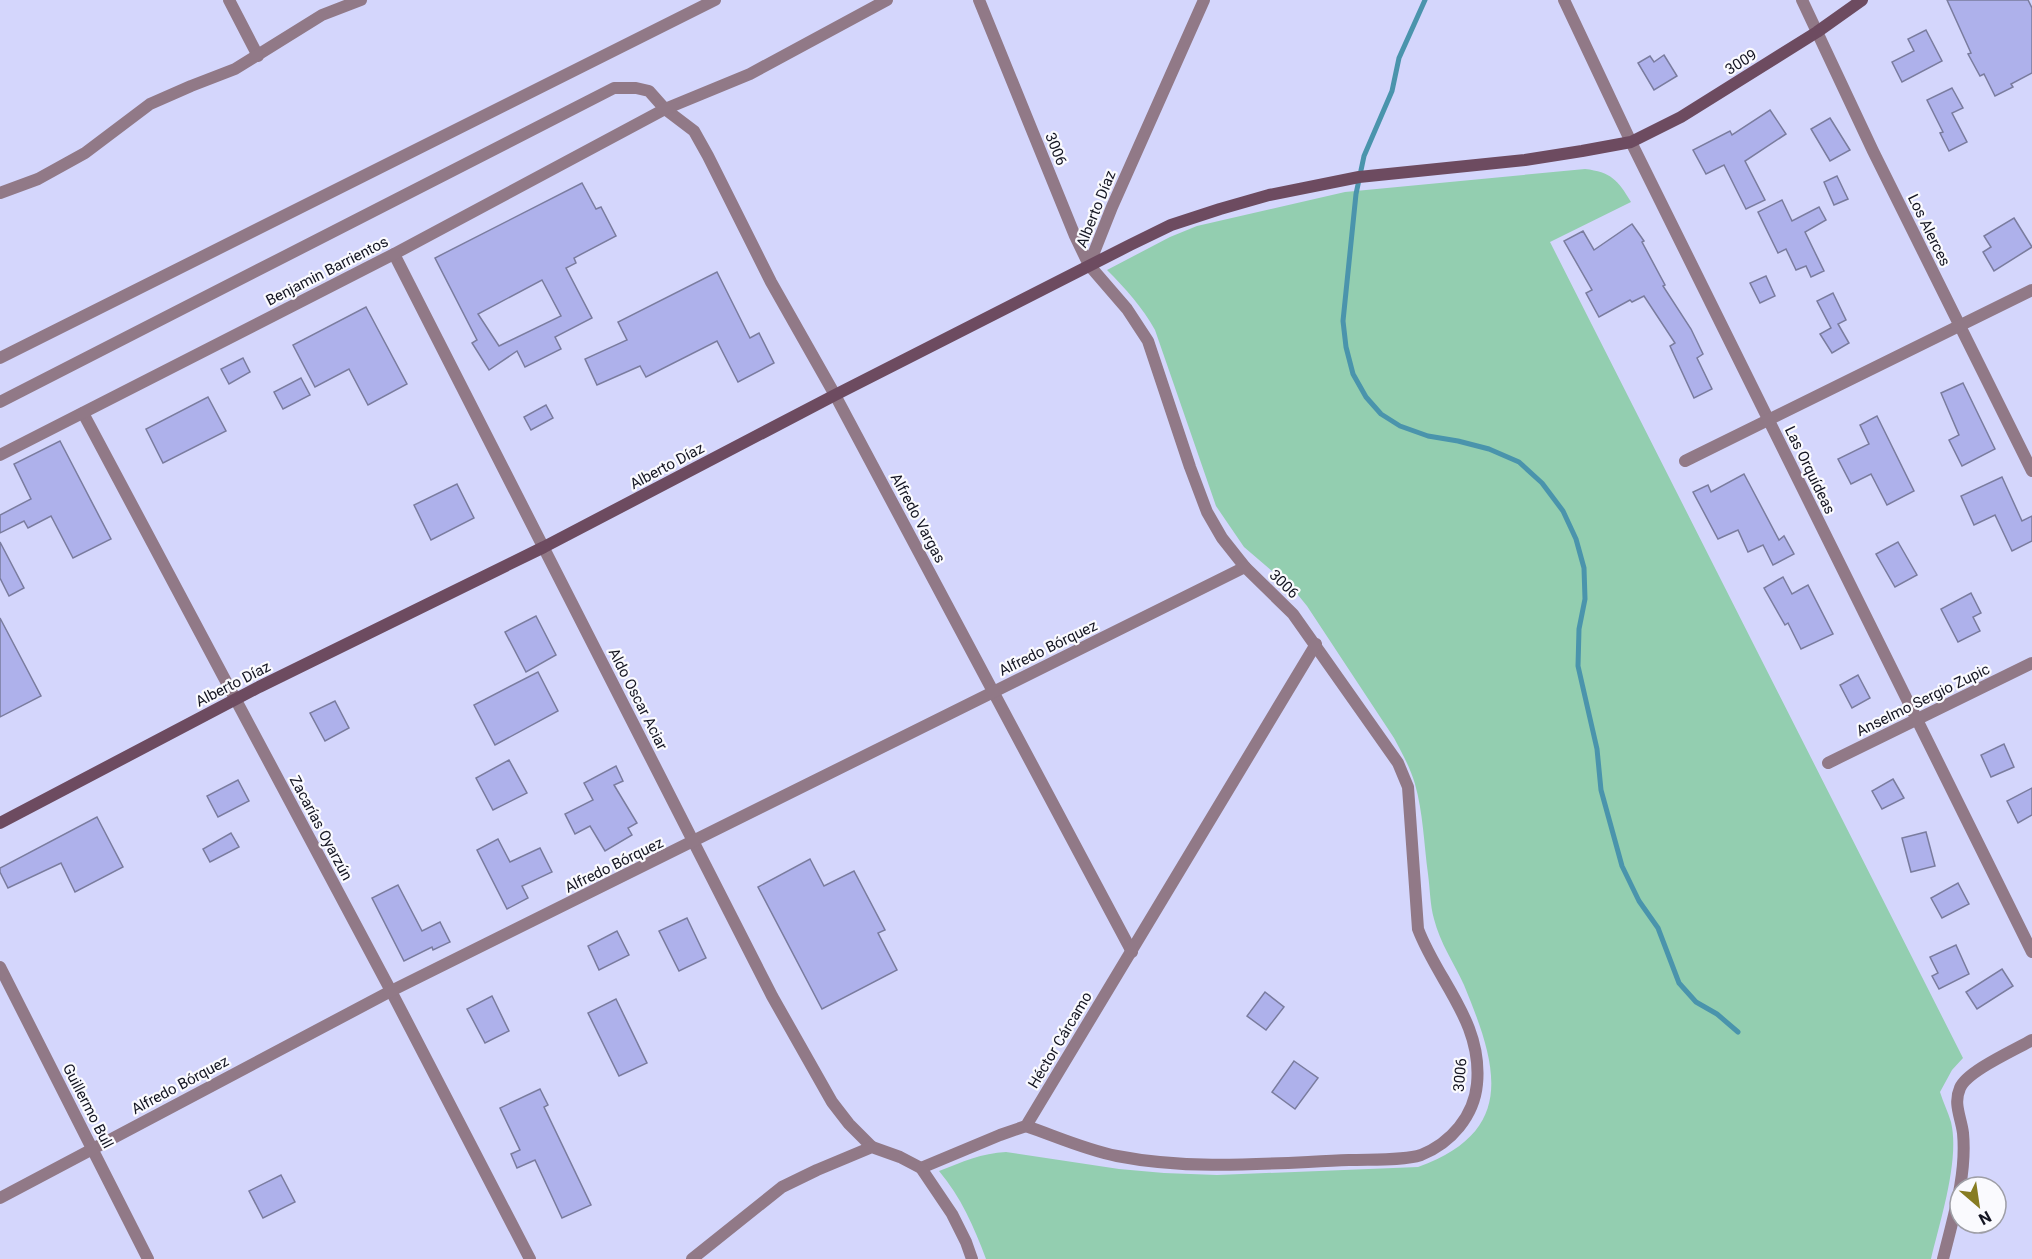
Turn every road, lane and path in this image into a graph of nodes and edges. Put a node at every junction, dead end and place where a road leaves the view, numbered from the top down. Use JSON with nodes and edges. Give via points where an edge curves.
{"nodes":[{"id":1,"x":229,"y":0,"type":"edge"},
{"id":2,"x":361,"y":0,"type":"edge"},
{"id":3,"x":715,"y":0,"type":"edge"},
{"id":4,"x":886,"y":0,"type":"edge"},
{"id":5,"x":979,"y":0,"type":"edge"},
{"id":6,"x":1204,"y":0,"type":"edge"},
{"id":7,"x":1564,"y":0,"type":"edge"},
{"id":8,"x":1802,"y":0,"type":"edge"},
{"id":9,"x":1862,"y":0,"type":"edge"},
{"id":10,"x":1817,"y":32,"type":"junction"},
{"id":11,"x":258,"y":56,"type":"junction"},
{"id":12,"x":665,"y":109,"type":"junction"},
{"id":13,"x":1631,"y":141,"type":"junction"},
{"id":14,"x":0,"y":193,"type":"edge"},
{"id":15,"x":394,"y":254,"type":"junction"},
{"id":16,"x":1089,"y":265,"type":"junction"},
{"id":17,"x":2032,"y":290,"type":"edge"},
{"id":18,"x":1960,"y":327,"type":"junction"},
{"id":19,"x":0,"y":358,"type":"edge"},
{"id":20,"x":835,"y":395,"type":"junction"},
{"id":21,"x":0,"y":402,"type":"edge"},
{"id":22,"x":83,"y":413,"type":"junction"},
{"id":23,"x":1769,"y":421,"type":"junction"},
{"id":24,"x":0,"y":455,"type":"edge"},
{"id":25,"x":1685,"y":461,"type":"dead end"},
{"id":26,"x":2032,"y":471,"type":"edge"},
{"id":27,"x":544,"y":547,"type":"junction"},
{"id":28,"x":1245,"y":567,"type":"junction"},
{"id":29,"x":1316,"y":644,"type":"junction"},
{"id":30,"x":2032,"y":663,"type":"edge"},
{"id":31,"x":993,"y":692,"type":"junction"},
{"id":32,"x":235,"y":699,"type":"junction"},
{"id":33,"x":1916,"y":720,"type":"junction"},
{"id":34,"x":1828,"y":763,"type":"dead end"},
{"id":35,"x":0,"y":823,"type":"edge"},
{"id":36,"x":694,"y":842,"type":"junction"},
{"id":37,"x":1132,"y":952,"type":"junction"},
{"id":38,"x":2032,"y":952,"type":"edge"},
{"id":39,"x":0,"y":967,"type":"edge"},
{"id":40,"x":391,"y":991,"type":"junction"},
{"id":41,"x":2032,"y":1040,"type":"edge"},
{"id":42,"x":1026,"y":1126,"type":"junction"},
{"id":43,"x":872,"y":1147,"type":"junction"},
{"id":44,"x":92,"y":1148,"type":"junction"},
{"id":45,"x":921,"y":1168,"type":"junction"},
{"id":46,"x":0,"y":1198,"type":"edge"},
{"id":47,"x":148,"y":1259,"type":"edge"},
{"id":48,"x":530,"y":1259,"type":"edge"},
{"id":49,"x":692,"y":1259,"type":"edge"},
{"id":50,"x":972,"y":1259,"type":"edge"},
{"id":51,"x":1943,"y":1259,"type":"edge"}],
"edges":[{"from":1,"to":11,"type":"street"},
{"from":2,"to":11,"type":"street","via":[[322,15]]},
{"from":3,"to":19,"type":"street"},
{"from":4,"to":12,"type":"street","name":"Benjamin Barrientos","via":[[750,74]]},
{"from":5,"to":16,"type":"street","name":"3006"},
{"from":6,"to":16,"type":"street","name":"Alberto Díaz"},
{"from":7,"to":13,"type":"street","name":"Las Orquídeas"},
{"from":8,"to":10,"type":"street","name":"Los Alerces"},
{"from":9,"to":10,"type":"street","name":"3009"},
{"from":10,"to":13,"type":"street","name":"3009","via":[[1681,117]]},
{"from":10,"to":18,"type":"street","name":"Los Alerces"},
{"from":11,"to":14,"type":"street","via":[[150,104],[85,153],[38,179]]},
{"from":12,"to":15,"type":"street","name":"Benjamin Barrientos"},
{"from":12,"to":20,"type":"street","name":"Alfredo Vargas","via":[[694,131],[771,282]]},
{"from":12,"to":21,"type":"street","via":[[650,91],[614,88]]},
{"from":13,"to":16,"type":"street","name":"3009","via":[[1525,160],[1359,177],[1269,195],[1171,225]]},
{"from":13,"to":23,"type":"street","name":"Las Orquídeas"},
{"from":15,"to":22,"type":"street","name":"Benjamin Barrientos"},
{"from":15,"to":27,"type":"street","name":"Aldo Oscar Aciar"},
{"from":16,"to":20,"type":"street","name":"Alberto Díaz"},
{"from":16,"to":28,"type":"street","name":"3006","via":[[1128,309],[1148,341],[1208,512]]},
{"from":17,"to":18,"type":"street"},
{"from":18,"to":23,"type":"street"},
{"from":18,"to":26,"type":"street","name":"Los Alerces"},
{"from":20,"to":27,"type":"street","name":"Alberto Díaz"},
{"from":20,"to":31,"type":"street","name":"Alfredo Vargas"},
{"from":22,"to":24,"type":"street","name":"Benjamin Barrientos"},
{"from":22,"to":32,"type":"street","name":"Zacarías Oyarzún"},
{"from":23,"to":25,"type":"street"},
{"from":23,"to":33,"type":"street","name":"Las Orquídeas"},
{"from":27,"to":32,"type":"street","name":"Alberto Díaz"},
{"from":27,"to":36,"type":"street","name":"Aldo Oscar Aciar"},
{"from":28,"to":29,"type":"street","name":"3006","via":[[1293,614]]},
{"from":28,"to":31,"type":"street","name":"Alfredo Bórquez"},
{"from":29,"to":37,"type":"street","name":"Héctor Cárcamo"},
{"from":29,"to":42,"type":"street","name":"3006","via":[[1398,763],[1408,787],[1418,930],[1426,951],[1460,1005],[1477,1051],[1478,1085],[1461,1127],[1444,1143],[1419,1155],[1243,1165],[1115,1156]]},
{"from":30,"to":33,"type":"street","name":"Anselmo Sergio Zupic"},
{"from":31,"to":36,"type":"street","name":"Alfredo Bórquez"},
{"from":31,"to":37,"type":"street","name":"Alfredo Vargas"},
{"from":32,"to":35,"type":"street","name":"Alberto Díaz"},
{"from":32,"to":40,"type":"street","name":"Zacarías Oyarzún"},
{"from":33,"to":34,"type":"street","name":"Anselmo Sergio Zupic"},
{"from":33,"to":38,"type":"street","name":"Las Orquídeas"},
{"from":36,"to":40,"type":"street","name":"Alfredo Bórquez"},
{"from":36,"to":43,"type":"street","name":"Aldo Oscar Aciar","via":[[772,996],[832,1102]]},
{"from":37,"to":42,"type":"street","name":"Héctor Cárcamo"},
{"from":39,"to":44,"type":"street","name":"Guillermo Bull"},
{"from":40,"to":44,"type":"street","name":"Alfredo Bórquez"},
{"from":40,"to":48,"type":"street","name":"Zacarías Oyarzún"},
{"from":41,"to":51,"type":"street","via":[[1981,1068],[1961,1086],[1956,1104],[1963,1131],[1964,1166]]},
{"from":42,"to":45,"type":"street"},
{"from":43,"to":45,"type":"street"},
{"from":43,"to":49,"type":"street","via":[[782,1187]]},
{"from":44,"to":46,"type":"street","name":"Alfredo Bórquez"},
{"from":44,"to":47,"type":"street","name":"Guillermo Bull"},
{"from":45,"to":50,"type":"street","via":[[952,1214]]}]}
